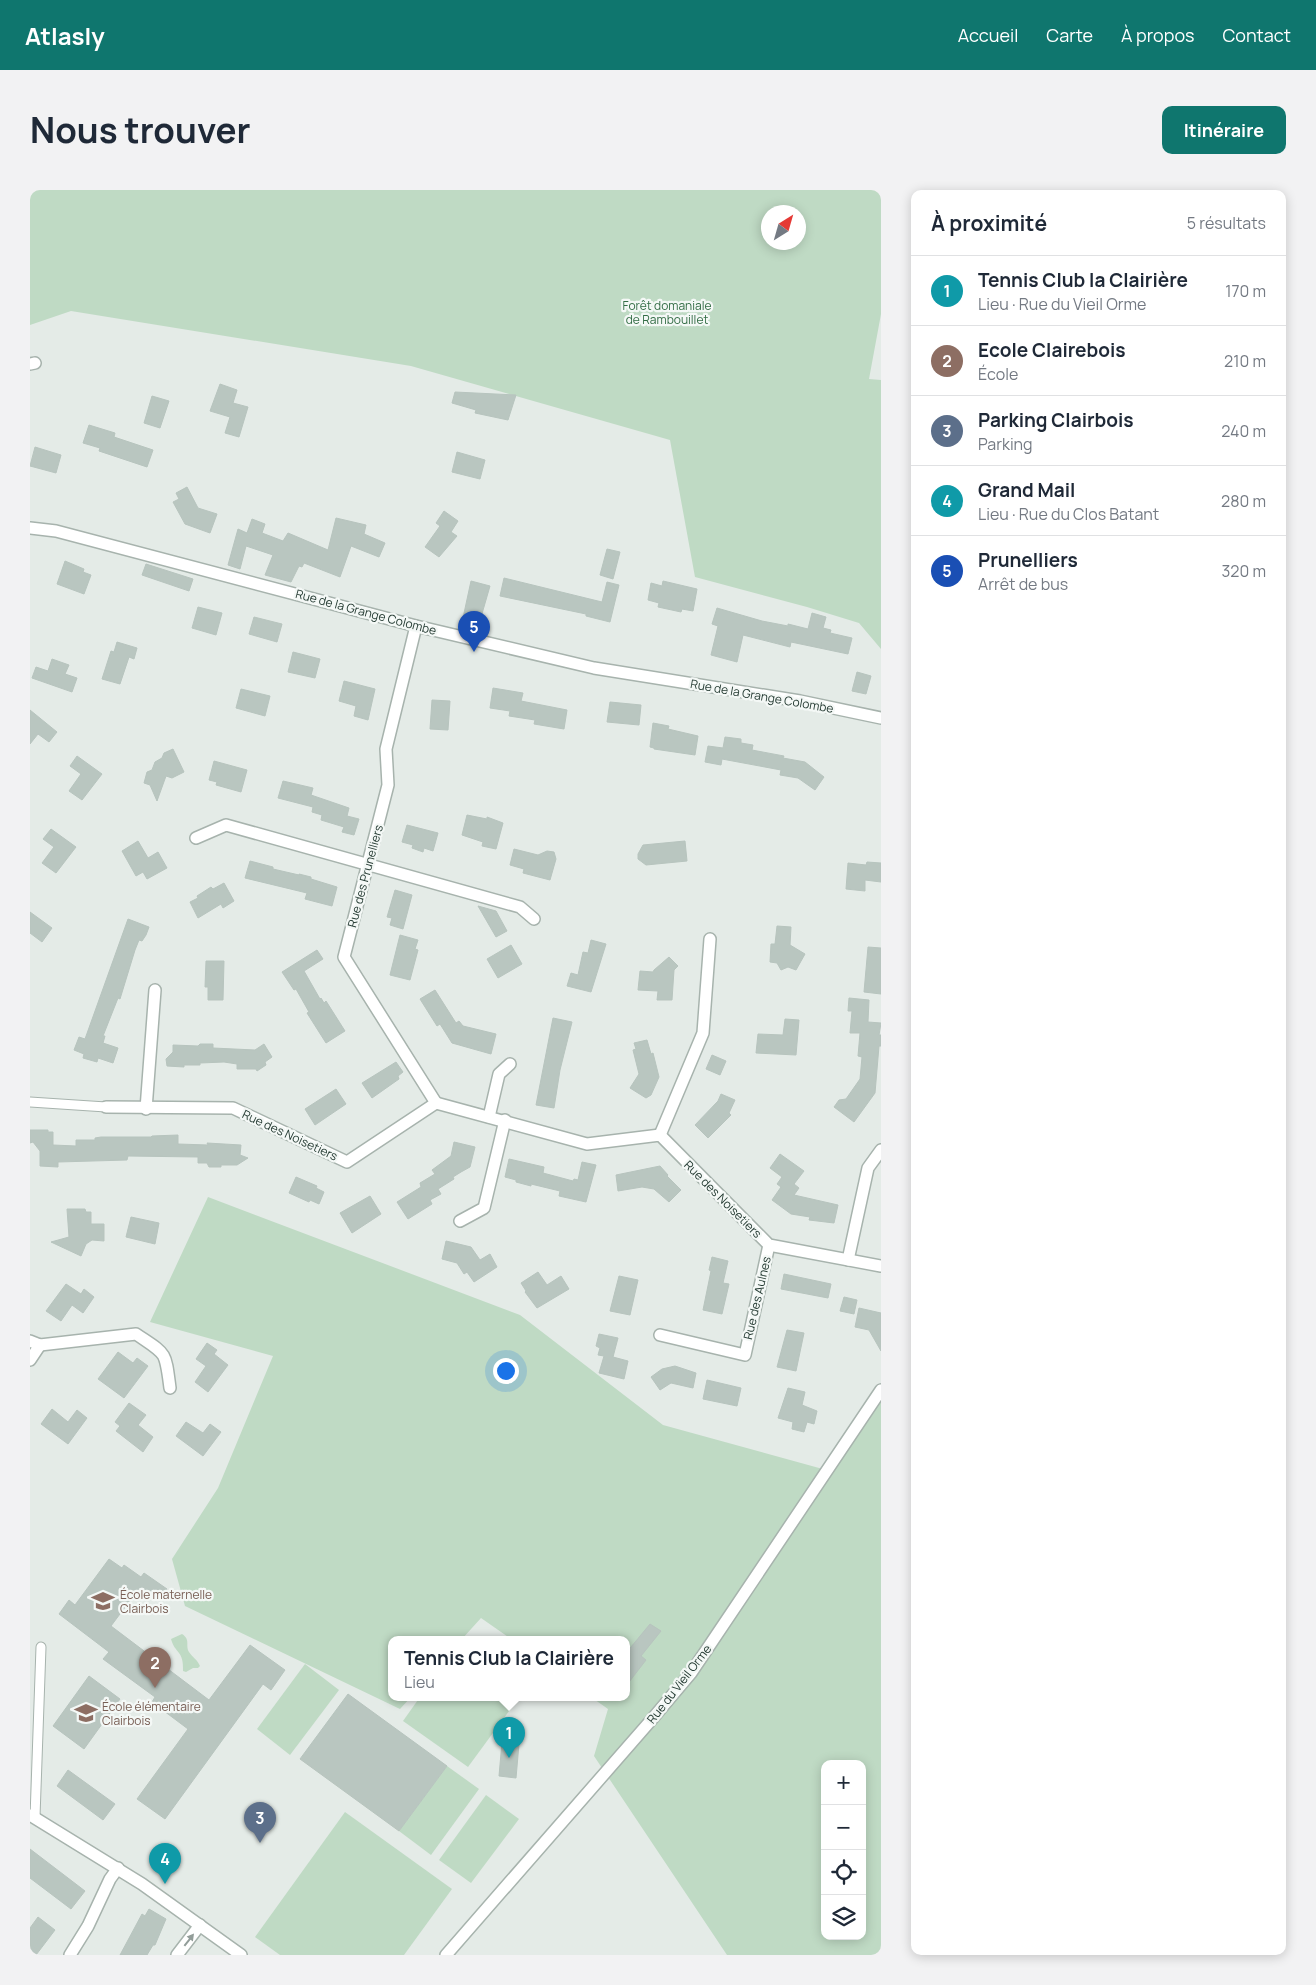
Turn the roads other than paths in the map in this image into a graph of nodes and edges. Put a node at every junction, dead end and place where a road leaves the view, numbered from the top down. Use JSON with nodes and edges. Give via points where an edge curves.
{"nodes":[{"id":1,"x":30,"y":528,"type":"edge"},
{"id":2,"x":416,"y":626,"type":"junction"},
{"id":3,"x":881,"y":718,"type":"edge"},
{"id":4,"x":196,"y":838,"type":"dead end"},
{"id":5,"x":368,"y":863,"type":"junction"},
{"id":6,"x":534,"y":919,"type":"dead end"},
{"id":7,"x":710,"y":938,"type":"dead end"},
{"id":8,"x":155,"y":990,"type":"dead end"},
{"id":9,"x":510,"y":1064,"type":"dead end"},
{"id":10,"x":30,"y":1102,"type":"edge"},
{"id":11,"x":436,"y":1103,"type":"junction"},
{"id":12,"x":106,"y":1107,"type":"joint"},
{"id":13,"x":146,"y":1109,"type":"junction"},
{"id":14,"x":489,"y":1117,"type":"junction"},
{"id":15,"x":505,"y":1120,"type":"junction"},
{"id":16,"x":660,"y":1135,"type":"junction"},
{"id":17,"x":881,"y":1150,"type":"edge"},
{"id":18,"x":460,"y":1221,"type":"dead end"},
{"id":19,"x":769,"y":1245,"type":"junction"},
{"id":20,"x":848,"y":1260,"type":"junction"},
{"id":21,"x":881,"y":1266,"type":"edge"},
{"id":22,"x":660,"y":1335,"type":"dead end"},
{"id":23,"x":35,"y":1343,"type":"edge"},
{"id":24,"x":30,"y":1360,"type":"edge"},
{"id":25,"x":170,"y":1388,"type":"dead end"},
{"id":26,"x":881,"y":1390,"type":"edge"},
{"id":27,"x":41,"y":1647,"type":"dead end"},
{"id":28,"x":33,"y":1816,"type":"edge"},
{"id":29,"x":118,"y":1868,"type":"junction"},
{"id":30,"x":200,"y":1925,"type":"junction"},
{"id":31,"x":70,"y":1955,"type":"edge"},
{"id":32,"x":177,"y":1955,"type":"edge"},
{"id":33,"x":241,"y":1955,"type":"edge"},
{"id":34,"x":446,"y":1955,"type":"edge"}],
"edges":[{"from":1,"to":2,"type":"street","name":"Rue de la Grange Colombe","via":[[56,531]]},
{"from":2,"to":3,"type":"street","name":"Rue de la Grange Colombe","via":[[594,668],[800,701]]},
{"from":2,"to":5,"type":"street","name":"Rue des Prunelliers","via":[[386,749],[388,785]]},
{"from":4,"to":5,"type":"street","via":[[226,825]]},
{"from":5,"to":6,"type":"street","via":[[520,907]]},
{"from":5,"to":11,"type":"street","name":"Rue des Prunelliers","via":[[344,958]]},
{"from":7,"to":16,"type":"street","via":[[703,1033]]},
{"from":8,"to":13,"type":"street"},
{"from":9,"to":14,"type":"street","via":[[499,1074]]},
{"from":10,"to":12,"type":"street"},
{"from":11,"to":13,"type":"street","name":"Rue des Noisetiers","via":[[347,1162],[233,1108]]},
{"from":11,"to":14,"type":"street"},
{"from":12,"to":13,"type":"street","name":"Rue des Noisetiers"},
{"from":14,"to":15,"type":"street"},
{"from":15,"to":16,"type":"street","via":[[586,1144]]},
{"from":15,"to":18,"type":"street","via":[[484,1208]]},
{"from":16,"to":19,"type":"street","name":"Rue des Noisetiers"},
{"from":17,"to":20,"type":"street","via":[[868,1168]]},
{"from":19,"to":20,"type":"street","name":"Rue des Noisetiers"},
{"from":19,"to":22,"type":"street","name":"Rue des Aulnes","via":[[745,1354]]},
{"from":20,"to":21,"type":"street","name":"Rue des Noisetiers"},
{"from":23,"to":24,"type":"street"},
{"from":23,"to":25,"type":"street","via":[[136,1334],[162,1351]]},
{"from":26,"to":34,"type":"street","name":"Rue du Vieil Orme","via":[[690,1673]]},
{"from":27,"to":28,"type":"street"},
{"from":28,"to":29,"type":"street"},
{"from":29,"to":30,"type":"street"},
{"from":29,"to":31,"type":"street"},
{"from":32,"to":30,"type":"street","one_way":true},
{"from":30,"to":33,"type":"street"}]}
